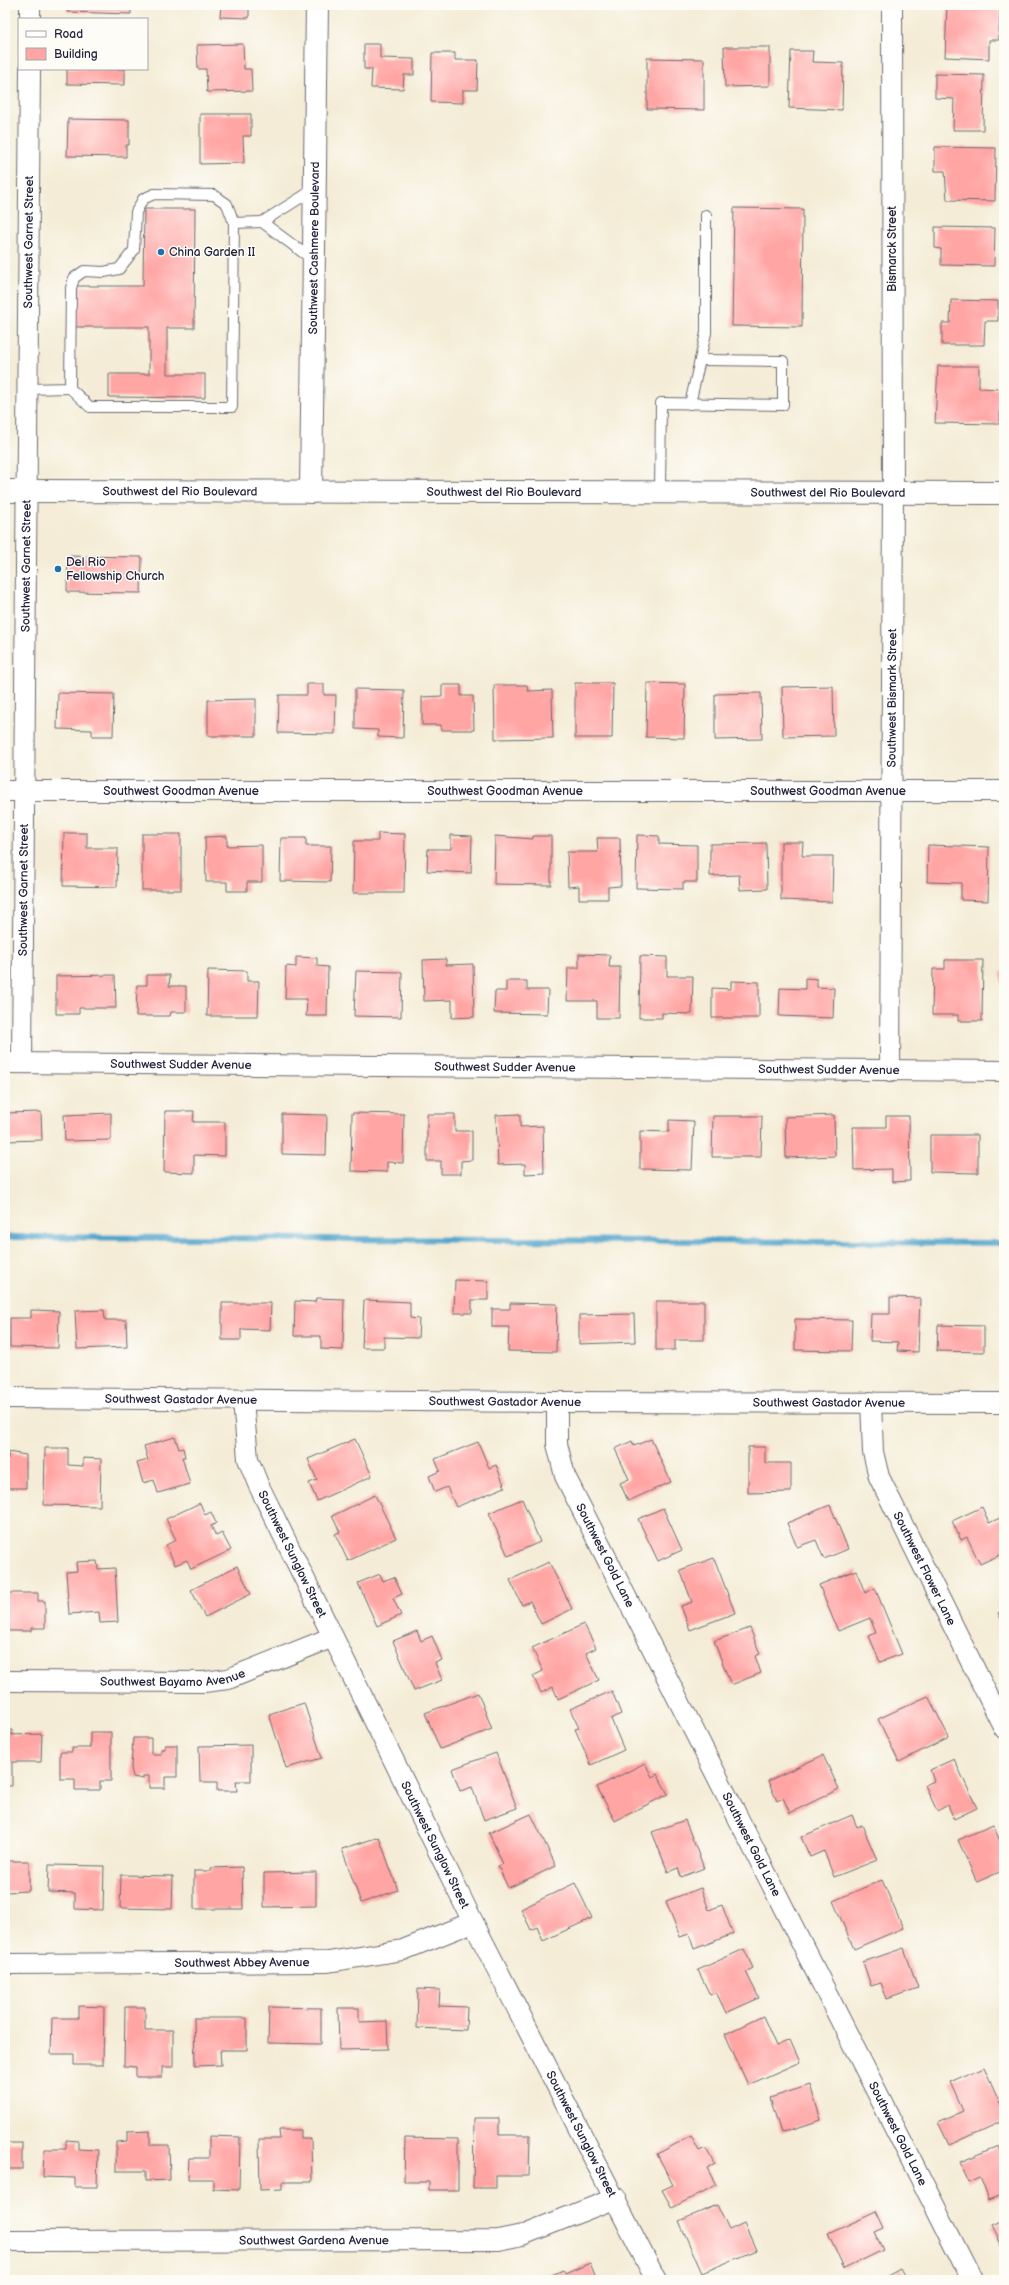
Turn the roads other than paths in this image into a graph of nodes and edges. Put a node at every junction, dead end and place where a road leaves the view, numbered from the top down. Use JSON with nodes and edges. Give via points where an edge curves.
{"nodes":[{"id":1,"x":30,"y":5,"type":"edge"},
{"id":2,"x":317,"y":5,"type":"edge"},
{"id":3,"x":892,"y":5,"type":"edge"},
{"id":4,"x":30,"y":18,"type":"edge"},
{"id":5,"x":30,"y":70,"type":"edge"},
{"id":6,"x":313,"y":190,"type":"junction"},
{"id":7,"x":706,"y":215,"type":"dead end"},
{"id":8,"x":262,"y":222,"type":"junction"},
{"id":9,"x":234,"y":224,"type":"junction"},
{"id":10,"x":314,"y":261,"type":"junction"},
{"id":11,"x":700,"y":360,"type":"junction"},
{"id":12,"x":28,"y":388,"type":"junction"},
{"id":13,"x":70,"y":388,"type":"junction"},
{"id":14,"x":690,"y":404,"type":"junction"},
{"id":15,"x":5,"y":491,"type":"edge"},
{"id":16,"x":27,"y":491,"type":"junction"},
{"id":17,"x":311,"y":492,"type":"junction"},
{"id":18,"x":660,"y":492,"type":"junction"},
{"id":19,"x":893,"y":492,"type":"junction"},
{"id":20,"x":1004,"y":493,"type":"edge"},
{"id":21,"x":5,"y":791,"type":"edge"},
{"id":22,"x":890,"y":791,"type":"junction"},
{"id":23,"x":1004,"y":791,"type":"edge"},
{"id":24,"x":25,"y":792,"type":"junction"},
{"id":25,"x":14,"y":1063,"type":"edge"},
{"id":26,"x":890,"y":1071,"type":"junction"},
{"id":27,"x":1004,"y":1071,"type":"edge"},
{"id":28,"x":5,"y":1398,"type":"edge"},
{"id":29,"x":243,"y":1400,"type":"junction"},
{"id":30,"x":557,"y":1402,"type":"junction"},
{"id":31,"x":871,"y":1402,"type":"junction"},
{"id":32,"x":1004,"y":1403,"type":"edge"},
{"id":33,"x":334,"y":1637,"type":"junction"},
{"id":34,"x":5,"y":1681,"type":"edge"},
{"id":35,"x":1004,"y":1728,"type":"edge"},
{"id":36,"x":473,"y":1922,"type":"junction"},
{"id":37,"x":5,"y":1964,"type":"edge"},
{"id":38,"x":616,"y":2198,"type":"junction"},
{"id":39,"x":5,"y":2241,"type":"edge"},
{"id":40,"x":656,"y":2280,"type":"edge"},
{"id":41,"x":972,"y":2280,"type":"edge"}],
"edges":[{"from":1,"to":4,"type":"street"},
{"from":2,"to":6,"type":"street","name":"Southwest Cashmere Boulevard"},
{"from":3,"to":19,"type":"street","name":"Bismarck Street"},
{"from":5,"to":12,"type":"street","name":"Southwest Garnet Street"},
{"from":6,"to":8,"type":"lane"},
{"from":6,"to":10,"type":"street","name":"Southwest Cashmere Boulevard"},
{"from":7,"to":11,"type":"lane","via":[[706,333]]},
{"from":8,"to":9,"type":"lane"},
{"from":8,"to":10,"type":"lane"},
{"from":9,"to":13,"type":"lane","via":[[227,204],[214,195],[154,194],[143,199],[136,212],[134,250],[128,260],[119,269],[104,272],[84,271],[74,278],[71,288]]},
{"from":9,"to":13,"type":"lane","via":[[232,406],[90,407]]},
{"from":10,"to":17,"type":"street","name":"Southwest Cashmere Boulevard"},
{"from":11,"to":14,"type":"lane"},
{"from":11,"to":14,"type":"lane","via":[[783,361],[783,405]]},
{"from":12,"to":13,"type":"lane"},
{"from":12,"to":16,"type":"street","name":"Southwest Garnet Street"},
{"from":14,"to":18,"type":"lane","via":[[662,403]]},
{"from":15,"to":16,"type":"street","name":"Southwest del Rio Boulevard"},
{"from":16,"to":17,"type":"street","name":"Southwest del Rio Boulevard"},
{"from":16,"to":24,"type":"street","name":"Southwest Garnet Street"},
{"from":17,"to":18,"type":"street","name":"Southwest del Rio Boulevard"},
{"from":18,"to":19,"type":"street","name":"Southwest del Rio Boulevard"},
{"from":19,"to":20,"type":"street","name":"Southwest del Rio Boulevard"},
{"from":19,"to":22,"type":"street","name":"Southwest Bismark Street"},
{"from":21,"to":24,"type":"street","name":"Southwest Goodman Avenue"},
{"from":22,"to":23,"type":"street","name":"Southwest Goodman Avenue"},
{"from":22,"to":24,"type":"street","name":"Southwest Goodman Avenue"},
{"from":22,"to":26,"type":"street","name":"Southwest Bismark Street"},
{"from":24,"to":25,"type":"street","name":"Southwest Garnet Street"},
{"from":25,"to":26,"type":"street","name":"Southwest Sudder Avenue"},
{"from":26,"to":27,"type":"street","name":"Southwest Sudder Avenue"},
{"from":28,"to":29,"type":"street","name":"Southwest Gastador Avenue"},
{"from":29,"to":30,"type":"street","name":"Southwest Gastador Avenue"},
{"from":29,"to":33,"type":"street","name":"Southwest Sunglow Street","via":[[248,1460]]},
{"from":30,"to":31,"type":"street","name":"Southwest Gastador Avenue"},
{"from":30,"to":41,"type":"street","name":"Southwest Gold Lane","via":[[557,1444],[565,1476]]},
{"from":31,"to":32,"type":"street","name":"Southwest Gastador Avenue"},
{"from":31,"to":35,"type":"street","name":"Southwest Flower Lane","via":[[873,1452],[879,1478]]},
{"from":33,"to":34,"type":"street","name":"Southwest Bayamo Avenue","via":[[228,1679]]},
{"from":33,"to":36,"type":"street","name":"Southwest Sunglow Street"},
{"from":36,"to":37,"type":"street","name":"Southwest Abbey Avenue","via":[[403,1950],[328,1962]]},
{"from":36,"to":38,"type":"street","name":"Southwest Sunglow Street"},
{"from":38,"to":39,"type":"street","name":"Southwest Gardena Avenue","via":[[522,2235],[498,2240]]},
{"from":38,"to":40,"type":"street","name":"Southwest Sunglow Street"}]}
